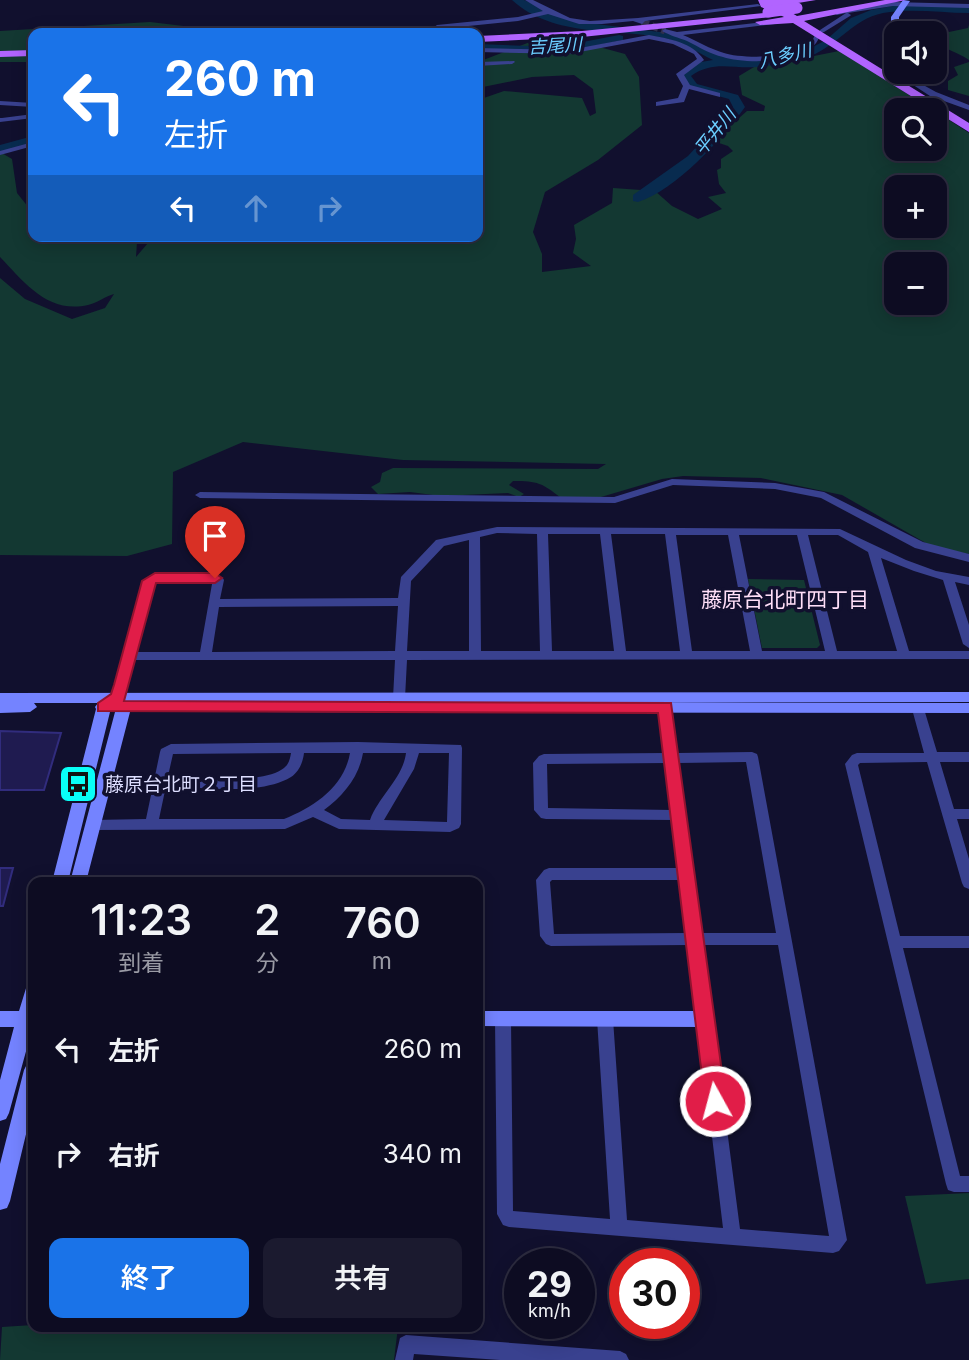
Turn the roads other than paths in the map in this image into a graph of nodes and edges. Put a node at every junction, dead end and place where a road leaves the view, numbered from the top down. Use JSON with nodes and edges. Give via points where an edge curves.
{"nodes":[{"id":1,"x":528,"y":0,"type":"edge"},
{"id":2,"x":811,"y":0,"type":"edge"},
{"id":3,"x":855,"y":0,"type":"edge"},
{"id":4,"x":876,"y":4,"type":"edge"},
{"id":5,"x":901,"y":5,"type":"edge"},
{"id":6,"x":969,"y":6,"type":"edge"},
{"id":7,"x":782,"y":8,"type":"edge"},
{"id":8,"x":546,"y":12,"type":"junction"},
{"id":9,"x":969,"y":13,"type":"edge"},
{"id":10,"x":819,"y":15,"type":"junction"},
{"id":11,"x":466,"y":24,"type":"junction"},
{"id":12,"x":436,"y":28,"type":"edge"},
{"id":13,"x":468,"y":28,"type":"edge"},
{"id":14,"x":612,"y":31,"type":"junction"},
{"id":15,"x":665,"y":31,"type":"tunnel mouth"},
{"id":16,"x":677,"y":33,"type":"junction"},
{"id":17,"x":821,"y":33,"type":"junction"},
{"id":18,"x":483,"y":38,"type":"edge"},
{"id":19,"x":483,"y":38,"type":"edge"},
{"id":20,"x":837,"y":43,"type":"junction"},
{"id":21,"x":703,"y":46,"type":"junction"},
{"id":22,"x":688,"y":49,"type":"junction"},
{"id":23,"x":483,"y":50,"type":"edge"},
{"id":24,"x":0,"y":55,"type":"edge"},
{"id":25,"x":28,"y":55,"type":"edge"},
{"id":26,"x":512,"y":62,"type":"dead end"},
{"id":27,"x":483,"y":65,"type":"edge"},
{"id":28,"x":884,"y":67,"type":"edge"},
{"id":29,"x":912,"y":84,"type":"edge"},
{"id":30,"x":915,"y":84,"type":"edge"},
{"id":31,"x":687,"y":86,"type":"junction"},
{"id":32,"x":718,"y":95,"type":"dead end"},
{"id":33,"x":0,"y":103,"type":"edge"},
{"id":34,"x":659,"y":104,"type":"dead end"},
{"id":35,"x":28,"y":105,"type":"edge"},
{"id":36,"x":969,"y":108,"type":"edge"},
{"id":37,"x":28,"y":117,"type":"edge"},
{"id":38,"x":2,"y":120,"type":"edge"},
{"id":39,"x":969,"y":123,"type":"edge"},
{"id":40,"x":969,"y":128,"type":"edge"},
{"id":41,"x":28,"y":145,"type":"edge"},
{"id":42,"x":0,"y":153,"type":"edge"},
{"id":43,"x":200,"y":495,"type":"dead end"},
{"id":44,"x":670,"y":530,"type":"junction"},
{"id":45,"x":733,"y":530,"type":"junction"},
{"id":46,"x":542,"y":531,"type":"junction"},
{"id":47,"x":605,"y":531,"type":"junction"},
{"id":48,"x":801,"y":531,"type":"junction"},
{"id":49,"x":474,"y":536,"type":"junction"},
{"id":50,"x":873,"y":551,"type":"junction"},
{"id":51,"x":969,"y":558,"type":"edge"},
{"id":52,"x":948,"y":578,"type":"junction"},
{"id":53,"x":969,"y":581,"type":"edge"},
{"id":54,"x":401,"y":602,"type":"junction"},
{"id":55,"x":214,"y":603,"type":"junction"},
{"id":56,"x":969,"y":644,"type":"edge"},
{"id":57,"x":399,"y":654,"type":"junction"},
{"id":58,"x":205,"y":655,"type":"junction"},
{"id":59,"x":475,"y":655,"type":"junction"},
{"id":60,"x":546,"y":655,"type":"junction"},
{"id":61,"x":620,"y":655,"type":"junction"},
{"id":62,"x":687,"y":655,"type":"junction"},
{"id":63,"x":757,"y":655,"type":"junction"},
{"id":64,"x":832,"y":655,"type":"junction"},
{"id":65,"x":904,"y":655,"type":"junction"},
{"id":66,"x":969,"y":655,"type":"edge"},
{"id":67,"x":130,"y":656,"type":"junction"},
{"id":68,"x":969,"y":697,"type":"edge"},
{"id":69,"x":0,"y":698,"type":"edge"},
{"id":70,"x":399,"y":698,"type":"junction"},
{"id":71,"x":121,"y":702,"type":"junction"},
{"id":72,"x":104,"y":707,"type":"junction"},
{"id":73,"x":666,"y":707,"type":"junction"},
{"id":74,"x":0,"y":708,"type":"edge"},
{"id":75,"x":969,"y":708,"type":"edge"},
{"id":76,"x":918,"y":709,"type":"junction"},
{"id":77,"x":358,"y":747,"type":"junction"},
{"id":78,"x":298,"y":748,"type":"junction"},
{"id":79,"x":413,"y":748,"type":"junction"},
{"id":80,"x":931,"y":757,"type":"junction"},
{"id":81,"x":969,"y":757,"type":"edge"},
{"id":82,"x":671,"y":758,"type":"junction"},
{"id":83,"x":160,"y":781,"type":"junction"},
{"id":84,"x":314,"y":811,"type":"junction"},
{"id":85,"x":948,"y":814,"type":"junction"},
{"id":86,"x":969,"y":814,"type":"edge"},
{"id":87,"x":678,"y":815,"type":"junction"},
{"id":88,"x":93,"y":825,"type":"junction"},
{"id":89,"x":151,"y":826,"type":"junction"},
{"id":90,"x":375,"y":826,"type":"junction"},
{"id":91,"x":686,"y":874,"type":"junction"},
{"id":92,"x":61,"y":877,"type":"edge"},
{"id":93,"x":79,"y":877,"type":"edge"},
{"id":94,"x":968,"y":877,"type":"edge"},
{"id":95,"x":785,"y":939,"type":"junction"},
{"id":96,"x":694,"y":940,"type":"junction"},
{"id":97,"x":895,"y":942,"type":"junction"},
{"id":98,"x":969,"y":942,"type":"edge"},
{"id":99,"x":503,"y":1018,"type":"junction"},
{"id":100,"x":0,"y":1019,"type":"edge"},
{"id":101,"x":28,"y":1019,"type":"edge"},
{"id":102,"x":483,"y":1019,"type":"edge"},
{"id":103,"x":605,"y":1019,"type":"junction"},
{"id":104,"x":705,"y":1019,"type":"junction"},
{"id":105,"x":28,"y":1025,"type":"edge"},
{"id":106,"x":28,"y":1090,"type":"edge"},
{"id":107,"x":0,"y":1113,"type":"edge"},
{"id":108,"x":969,"y":1184,"type":"edge"},
{"id":109,"x":0,"y":1201,"type":"edge"},
{"id":110,"x":619,"y":1228,"type":"junction"},
{"id":111,"x":733,"y":1237,"type":"junction"},
{"id":112,"x":404,"y":1360,"type":"edge"},
{"id":113,"x":620,"y":1360,"type":"edge"}],
"edges":[{"from":1,"to":8,"type":"street"},
{"from":2,"to":7,"type":"main road"},
{"from":3,"to":7,"type":"main road"},
{"from":4,"to":5,"type":"street"},
{"from":4,"to":7,"type":"main road"},
{"from":4,"to":10,"type":"street"},
{"from":4,"to":17,"type":"street","via":[[843,17]]},
{"from":5,"to":6,"type":"street"},
{"from":5,"to":9,"type":"street"},
{"from":5,"to":10,"type":"main road"},
{"from":7,"to":8,"type":"street","via":[[584,25]]},
{"from":7,"to":10,"type":"main road"},
{"from":7,"to":14,"type":"main road"},
{"from":7,"to":14,"type":"main road"},
{"from":7,"to":16,"type":"street"},
{"from":7,"to":17,"type":"main road"},
{"from":7,"to":18,"type":"main road"},
{"from":8,"to":11,"type":"street"},
{"from":11,"to":12,"type":"street"},
{"from":11,"to":13,"type":"street"},
{"from":14,"to":19,"type":"main road"},
{"from":15,"to":16,"type":"street"},
{"from":16,"to":21,"type":"street"},
{"from":17,"to":20,"type":"main road"},
{"from":17,"to":21,"type":"street","via":[[801,51],[760,58],[729,57]]},
{"from":20,"to":28,"type":"main road"},
{"from":20,"to":40,"type":"main road"},
{"from":21,"to":22,"type":"street"},
{"from":22,"to":23,"type":"street","via":[[649,37],[569,52]]},
{"from":22,"to":31,"type":"street","via":[[701,60],[680,74]]},
{"from":24,"to":25,"type":"main road"},
{"from":26,"to":27,"type":"street"},
{"from":29,"to":39,"type":"main road"},
{"from":30,"to":36,"type":"street"},
{"from":31,"to":32,"type":"street"},
{"from":31,"to":34,"type":"street","via":[[679,101]]},
{"from":33,"to":35,"type":"street"},
{"from":37,"to":38,"type":"street"},
{"from":41,"to":42,"type":"street"},
{"from":43,"to":51,"type":"street","via":[[615,500],[672,482],[775,486],[824,495],[919,545]]},
{"from":44,"to":45,"type":"street"},
{"from":44,"to":47,"type":"street"},
{"from":44,"to":62,"type":"street"},
{"from":45,"to":48,"type":"street"},
{"from":45,"to":63,"type":"street"},
{"from":46,"to":47,"type":"street"},
{"from":46,"to":49,"type":"street","via":[[497,530]]},
{"from":46,"to":60,"type":"street"},
{"from":47,"to":61,"type":"street"},
{"from":48,"to":50,"type":"street","via":[[840,532]]},
{"from":48,"to":64,"type":"street"},
{"from":49,"to":54,"type":"street","via":[[435,546],[405,580]]},
{"from":49,"to":59,"type":"street"},
{"from":50,"to":52,"type":"street"},
{"from":50,"to":65,"type":"street"},
{"from":52,"to":53,"type":"street"},
{"from":52,"to":56,"type":"street"},
{"from":54,"to":55,"type":"street"},
{"from":54,"to":57,"type":"street"},
{"from":55,"to":58,"type":"street"},
{"from":55,"to":67,"type":"street","via":[[215,578],[149,581]]},
{"from":57,"to":58,"type":"street"},
{"from":57,"to":59,"type":"street"},
{"from":57,"to":70,"type":"street"},
{"from":58,"to":67,"type":"street"},
{"from":59,"to":60,"type":"street"},
{"from":60,"to":61,"type":"street"},
{"from":61,"to":62,"type":"street"},
{"from":62,"to":63,"type":"street"},
{"from":63,"to":64,"type":"street"},
{"from":64,"to":65,"type":"street"},
{"from":65,"to":66,"type":"street"},
{"from":67,"to":71,"type":"street"},
{"from":68,"to":70,"type":"street"},
{"from":69,"to":71,"type":"street"},
{"from":70,"to":71,"type":"street"},
{"from":71,"to":72,"type":"street"},
{"from":71,"to":73,"type":"street"},
{"from":71,"to":88,"type":"street"},
{"from":72,"to":74,"type":"street"},
{"from":72,"to":92,"type":"street"},
{"from":73,"to":76,"type":"street"},
{"from":73,"to":82,"type":"street"},
{"from":75,"to":76,"type":"street"},
{"from":76,"to":80,"type":"street"},
{"from":77,"to":78,"type":"street"},
{"from":77,"to":79,"type":"street"},
{"from":77,"to":84,"type":"street","via":[[352,771]]},
{"from":78,"to":83,"type":"street","via":[[298,758],[287,773],[266,781]]},
{"from":78,"to":83,"type":"street","via":[[171,749],[166,752]]},
{"from":79,"to":90,"type":"street","via":[[413,762],[377,815]]},
{"from":79,"to":90,"type":"street","via":[[456,748],[454,824]]},
{"from":80,"to":81,"type":"street"},
{"from":80,"to":85,"type":"street"},
{"from":80,"to":97,"type":"street","via":[[856,758],[851,764]]},
{"from":82,"to":87,"type":"street"},
{"from":82,"to":87,"type":"street","via":[[544,759],[538,763],[541,810],[547,814]]},
{"from":82,"to":95,"type":"street","via":[[752,757]]},
{"from":83,"to":89,"type":"street"},
{"from":84,"to":89,"type":"street","via":[[285,824],[265,826]]},
{"from":84,"to":90,"type":"street","via":[[339,824]]},
{"from":85,"to":86,"type":"street"},
{"from":85,"to":94,"type":"street"},
{"from":87,"to":91,"type":"street"},
{"from":88,"to":89,"type":"street"},
{"from":88,"to":93,"type":"street"},
{"from":91,"to":96,"type":"street"},
{"from":91,"to":96,"type":"street","via":[[549,874],[543,880],[547,936],[551,940]]},
{"from":95,"to":96,"type":"street"},
{"from":95,"to":111,"type":"street","via":[[838,1240],[833,1245]]},
{"from":96,"to":104,"type":"street"},
{"from":97,"to":98,"type":"street"},
{"from":97,"to":108,"type":"street","via":[[954,1184]]},
{"from":99,"to":102,"type":"street"},
{"from":99,"to":103,"type":"street"},
{"from":99,"to":110,"type":"street","via":[[505,1214],[509,1219]]},
{"from":100,"to":101,"type":"street"},
{"from":103,"to":104,"type":"street"},
{"from":103,"to":110,"type":"street"},
{"from":104,"to":111,"type":"street"},
{"from":105,"to":107,"type":"street"},
{"from":106,"to":109,"type":"street"},
{"from":110,"to":111,"type":"street"},
{"from":112,"to":113,"type":"street","via":[[406,1344]]}]}
